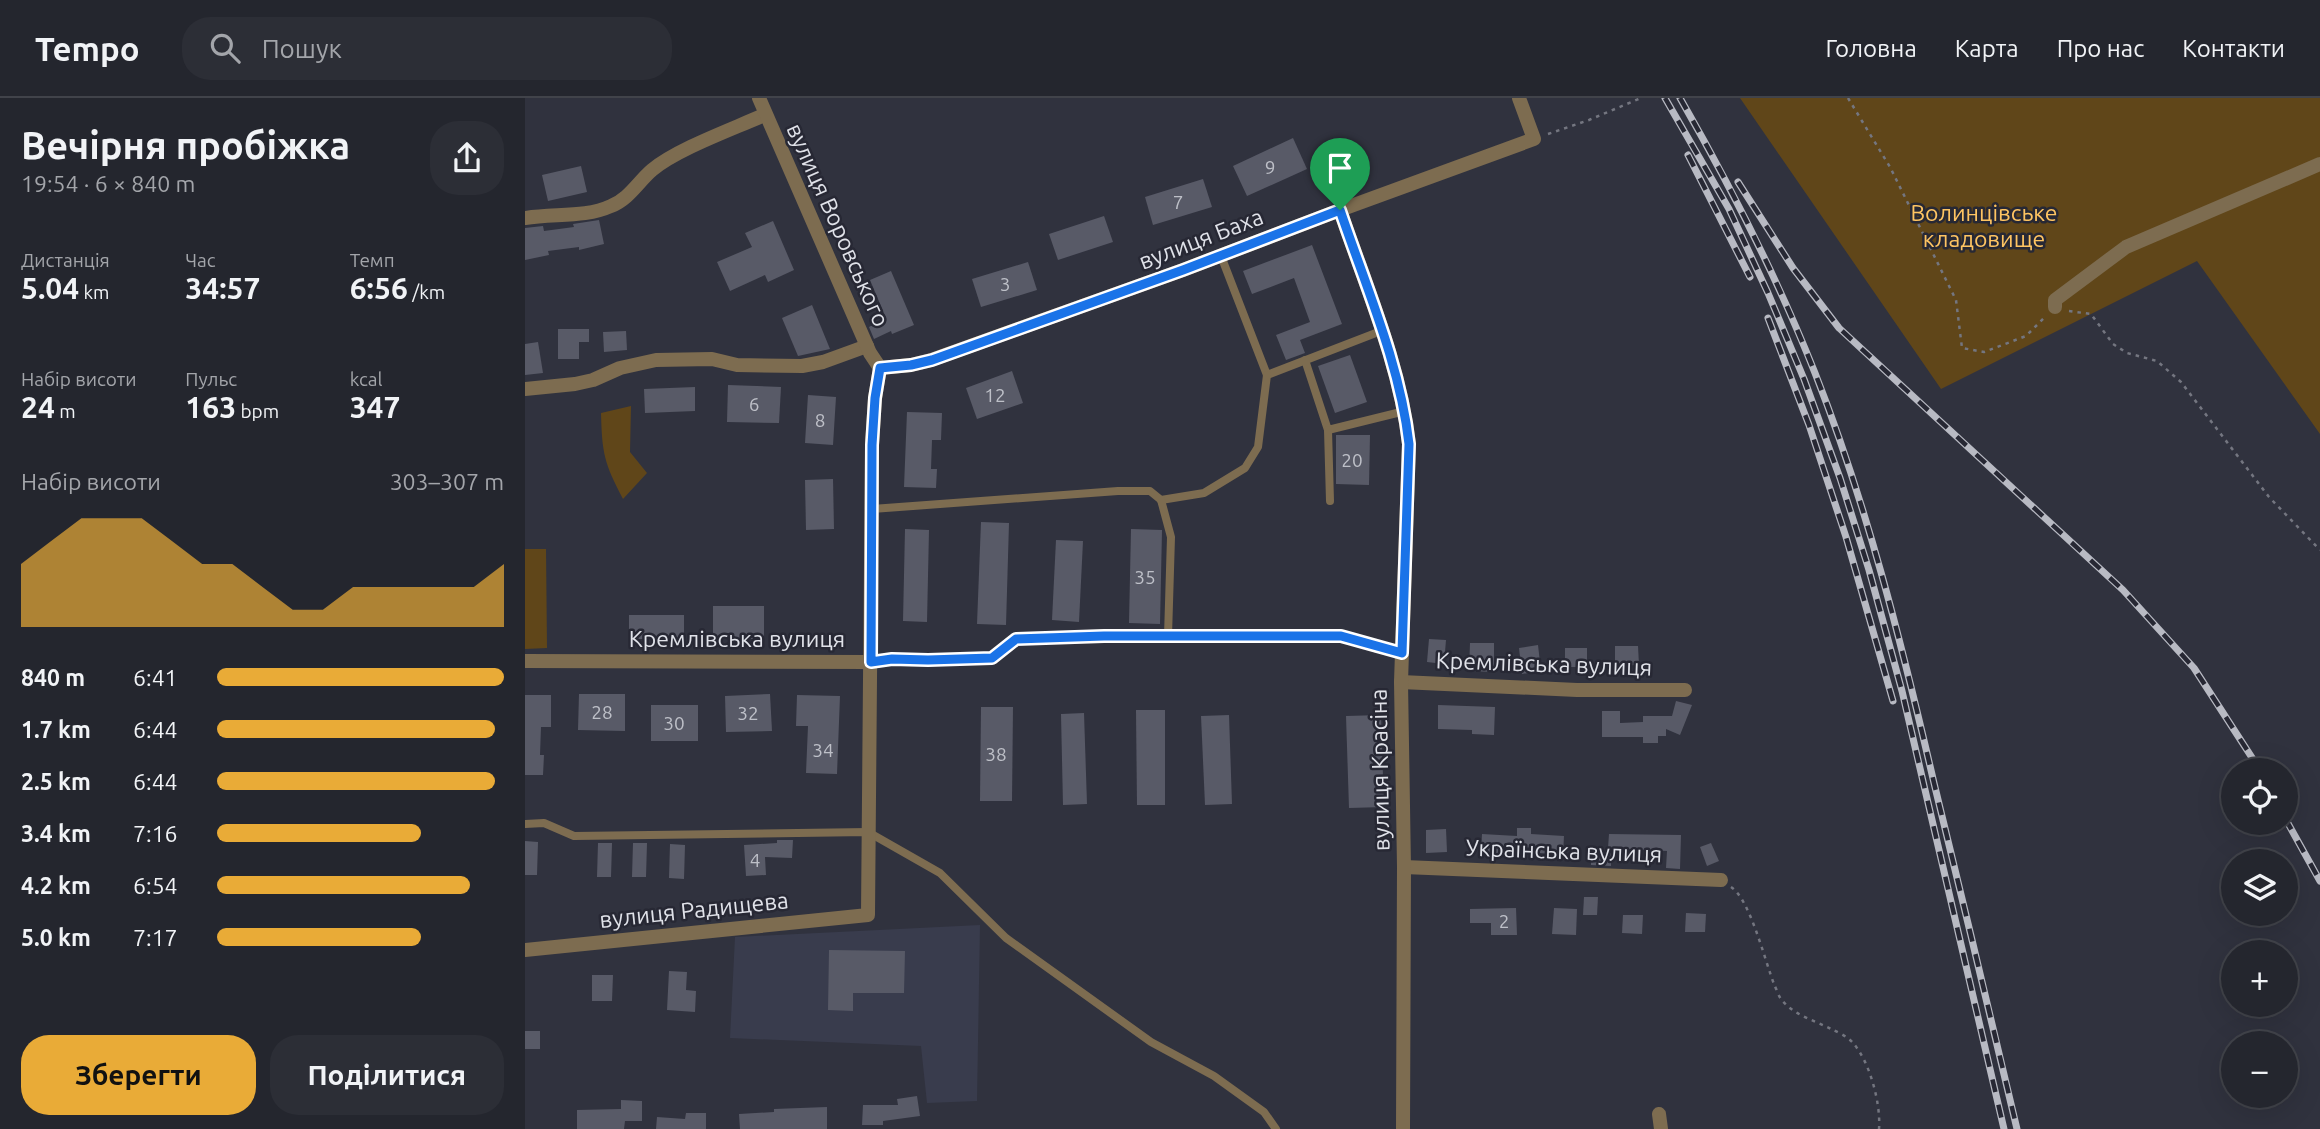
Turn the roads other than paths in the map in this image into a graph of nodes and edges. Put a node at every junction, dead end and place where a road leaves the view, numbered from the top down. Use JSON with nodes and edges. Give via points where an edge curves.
{"nodes":[{"id":1,"x":759,"y":98,"type":"edge"},
{"id":2,"x":1519,"y":98,"type":"edge"},
{"id":3,"x":764,"y":115,"type":"junction"},
{"id":4,"x":2320,"y":164,"type":"edge"},
{"id":5,"x":1340,"y":210,"type":"junction"},
{"id":6,"x":525,"y":218,"type":"edge"},
{"id":7,"x":1221,"y":256,"type":"junction"},
{"id":8,"x":2055,"y":307,"type":"road end"},
{"id":9,"x":1381,"y":331,"type":"junction"},
{"id":10,"x":867,"y":346,"type":"junction"},
{"id":11,"x":1305,"y":360,"type":"junction"},
{"id":12,"x":880,"y":368,"type":"junction"},
{"id":13,"x":1267,"y":375,"type":"junction"},
{"id":14,"x":525,"y":389,"type":"edge"},
{"id":15,"x":1405,"y":411,"type":"junction"},
{"id":16,"x":1328,"y":430,"type":"junction"},
{"id":17,"x":1161,"y":500,"type":"junction"},
{"id":18,"x":1330,"y":501,"type":"dead end"},
{"id":19,"x":872,"y":509,"type":"junction"},
{"id":20,"x":1168,"y":636,"type":"road end"},
{"id":21,"x":525,"y":661,"type":"edge"},
{"id":22,"x":871,"y":662,"type":"junction"},
{"id":23,"x":1401,"y":682,"type":"junction"},
{"id":24,"x":1685,"y":690,"type":"dead end"},
{"id":25,"x":525,"y":824,"type":"edge"},
{"id":26,"x":868,"y":832,"type":"junction"},
{"id":27,"x":1404,"y":867,"type":"junction"},
{"id":28,"x":1721,"y":880,"type":"road end"},
{"id":29,"x":525,"y":950,"type":"edge"},
{"id":30,"x":1276,"y":1129,"type":"edge"},
{"id":31,"x":1403,"y":1129,"type":"edge"}],
"edges":[{"from":1,"to":3,"type":"street","name":"вулиця Воровського"},
{"from":2,"to":5,"type":"street","name":"вулиця Баха","via":[[1534,138]]},
{"from":3,"to":6,"type":"street","via":[[675,156],[611,207]]},
{"from":3,"to":10,"type":"street","name":"вулиця Воровського"},
{"from":4,"to":8,"type":"street","via":[[2126,247],[2055,300]]},
{"from":5,"to":7,"type":"street","name":"вулиця Баха"},
{"from":5,"to":9,"type":"street","name":"вулиця Красіна"},
{"from":7,"to":12,"type":"street","name":"вулиця Баха","via":[[932,360]]},
{"from":7,"to":13,"type":"lane"},
{"from":9,"to":11,"type":"lane"},
{"from":9,"to":15,"type":"street","name":"вулиця Красіна"},
{"from":10,"to":12,"type":"street","name":"вулиця Воровського"},
{"from":10,"to":14,"type":"street","via":[[802,366],[656,360],[576,384]]},
{"from":11,"to":13,"type":"lane"},
{"from":11,"to":16,"type":"lane"},
{"from":12,"to":19,"type":"street"},
{"from":13,"to":17,"type":"lane","via":[[1258,447],[1245,468],[1204,493]]},
{"from":15,"to":16,"type":"lane"},
{"from":15,"to":23,"type":"street","name":"вулиця Красіна","via":[[1409,444]]},
{"from":16,"to":18,"type":"lane"},
{"from":17,"to":19,"type":"lane","via":[[1150,491],[1118,491]]},
{"from":17,"to":20,"type":"lane","via":[[1171,537]]},
{"from":19,"to":22,"type":"street"},
{"from":21,"to":22,"type":"street","name":"Кремлівська вулиця"},
{"from":22,"to":26,"type":"street"},
{"from":23,"to":24,"type":"street","name":"Кремлівська вулиця"},
{"from":23,"to":27,"type":"street","name":"вулиця Красіна"},
{"from":25,"to":26,"type":"lane","via":[[544,823],[574,836]]},
{"from":26,"to":29,"type":"street","name":"вулиця Радищева","via":[[868,915]]},
{"from":26,"to":30,"type":"lane","via":[[940,873],[1006,938],[1151,1042],[1214,1076],[1264,1112]]},
{"from":27,"to":28,"type":"street","name":"Українська вулиця"},
{"from":27,"to":31,"type":"street","name":"вулиця Красіна"}]}
